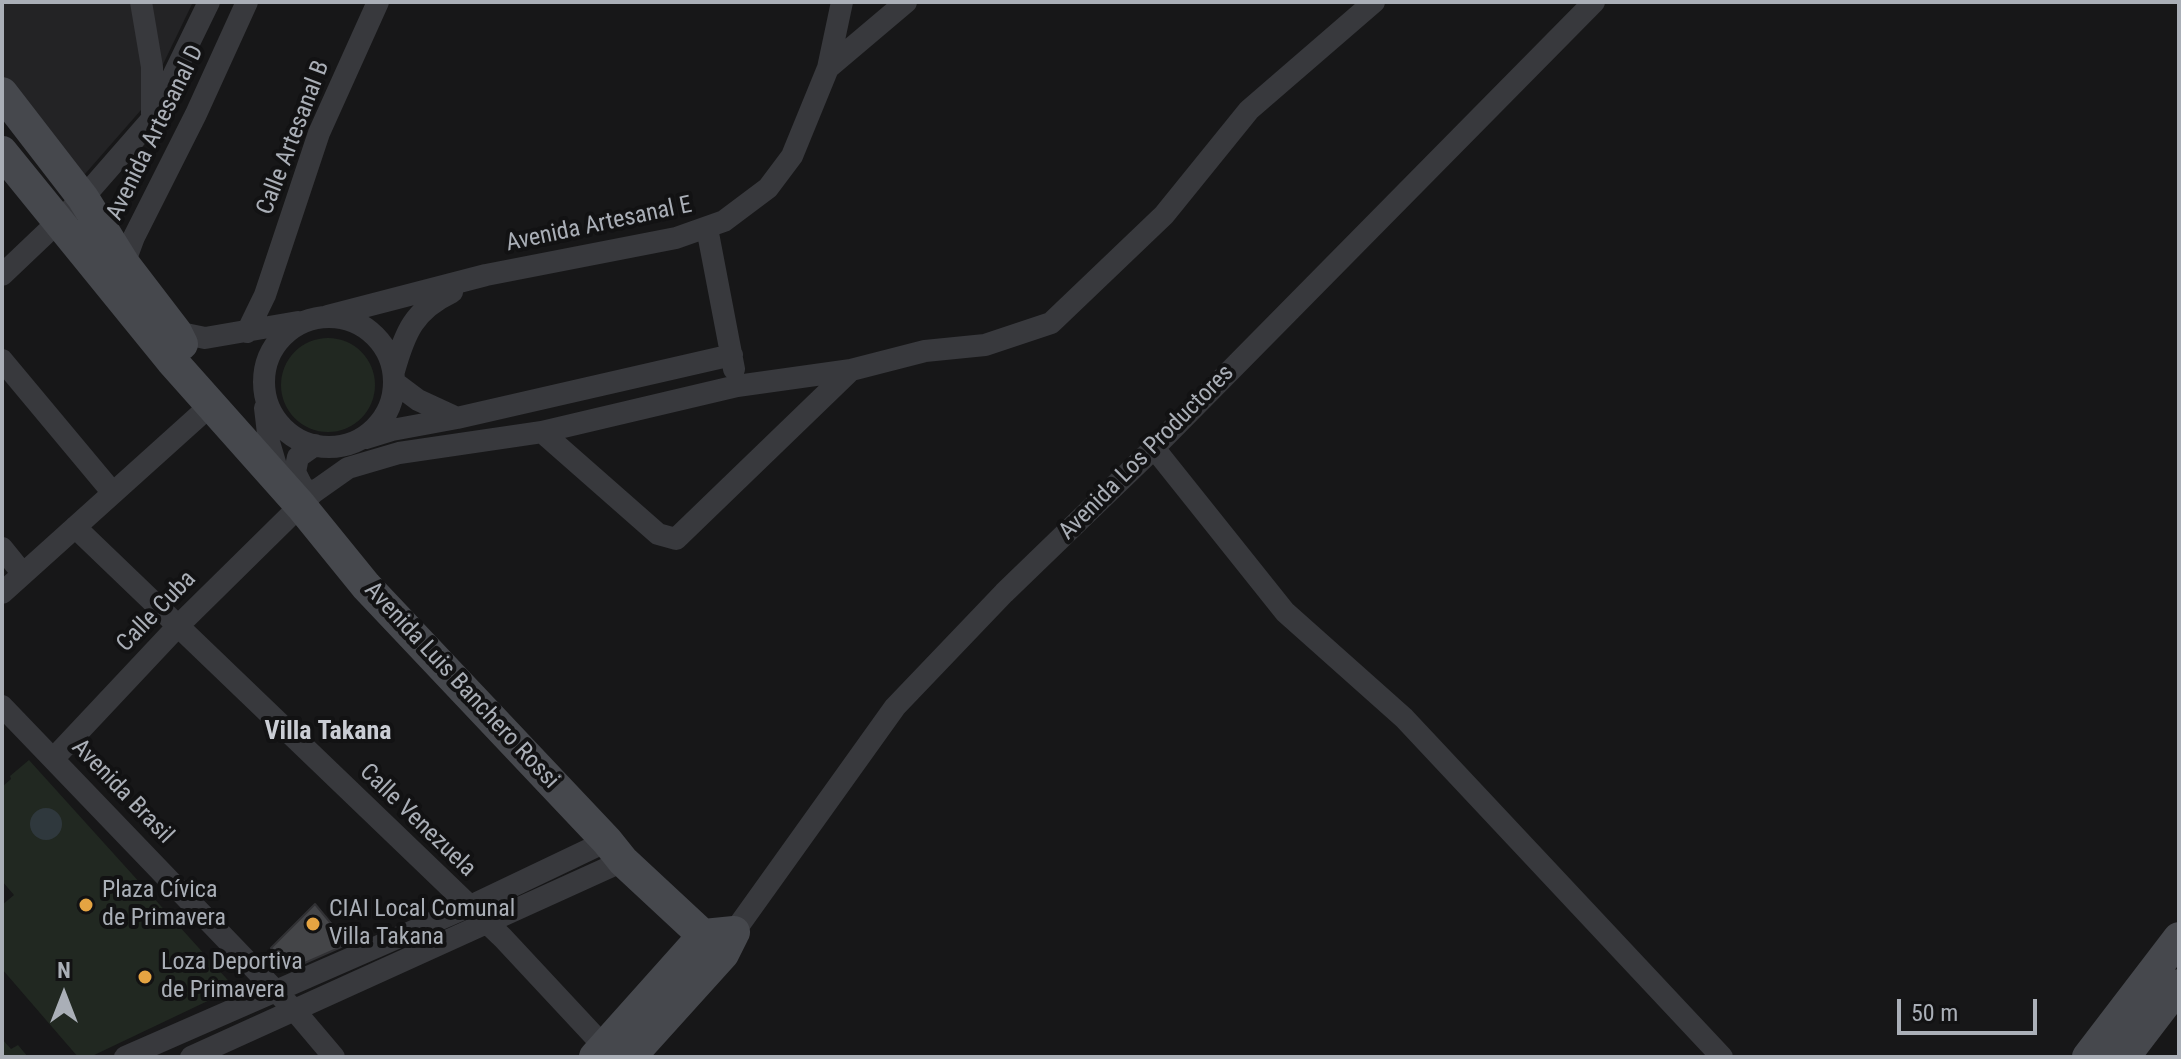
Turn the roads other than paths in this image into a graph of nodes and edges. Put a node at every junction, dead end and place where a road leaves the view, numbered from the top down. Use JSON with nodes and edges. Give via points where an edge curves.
{"nodes":[{"id":1,"x":141,"y":2,"type":"edge"},
{"id":2,"x":209,"y":2,"type":"edge"},
{"id":3,"x":247,"y":2,"type":"edge"},
{"id":4,"x":378,"y":2,"type":"edge"},
{"id":5,"x":834,"y":2,"type":"edge"},
{"id":6,"x":842,"y":2,"type":"edge"},
{"id":7,"x":906,"y":2,"type":"edge"},
{"id":8,"x":1374,"y":2,"type":"edge"},
{"id":9,"x":1594,"y":2,"type":"edge"},
{"id":10,"x":828,"y":68,"type":"junction"},
{"id":11,"x":2,"y":93,"type":"edge"},
{"id":12,"x":152,"y":119,"type":"junction"},
{"id":13,"x":2,"y":152,"type":"edge"},
{"id":14,"x":83,"y":198,"type":"junction"},
{"id":15,"x":59,"y":222,"type":"junction"},
{"id":16,"x":707,"y":228,"type":"junction"},
{"id":17,"x":113,"y":269,"type":"junction"},
{"id":18,"x":2,"y":275,"type":"edge"},
{"id":19,"x":486,"y":275,"type":"junction"},
{"id":20,"x":265,"y":295,"type":"junction"},
{"id":21,"x":318,"y":318,"type":"junction"},
{"id":22,"x":276,"y":326,"type":"junction"},
{"id":23,"x":247,"y":332,"type":"junction"},
{"id":24,"x":167,"y":338,"type":"junction"},
{"id":25,"x":732,"y":355,"type":"junction"},
{"id":26,"x":2,"y":360,"type":"edge"},
{"id":27,"x":851,"y":370,"type":"junction"},
{"id":28,"x":394,"y":376,"type":"junction"},
{"id":29,"x":737,"y":386,"type":"junction"},
{"id":30,"x":264,"y":395,"type":"junction"},
{"id":31,"x":220,"y":414,"type":"junction"},
{"id":32,"x":457,"y":418,"type":"junction"},
{"id":33,"x":542,"y":432,"type":"junction"},
{"id":34,"x":356,"y":441,"type":"junction"},
{"id":35,"x":269,"y":442,"type":"junction"},
{"id":36,"x":311,"y":444,"type":"junction"},
{"id":37,"x":1154,"y":448,"type":"junction"},
{"id":38,"x":298,"y":489,"type":"junction"},
{"id":39,"x":113,"y":493,"type":"junction"},
{"id":40,"x":75,"y":527,"type":"junction"},
{"id":41,"x":2,"y":548,"type":"edge"},
{"id":42,"x":23,"y":574,"type":"junction"},
{"id":43,"x":2,"y":593,"type":"edge"},
{"id":44,"x":178,"y":626,"type":"junction"},
{"id":45,"x":2,"y":706,"type":"edge"},
{"id":46,"x":54,"y":758,"type":"junction"},
{"id":47,"x":615,"y":851,"type":"junction"},
{"id":48,"x":469,"y":907,"type":"junction"},
{"id":49,"x":488,"y":925,"type":"junction"},
{"id":50,"x":2179,"y":938,"type":"edge"},
{"id":51,"x":720,"y":941,"type":"junction"},
{"id":52,"x":2179,"y":985,"type":"edge"},
{"id":53,"x":277,"y":992,"type":"junction"},
{"id":54,"x":295,"y":1011,"type":"junction"},
{"id":55,"x":611,"y":1055,"type":"edge"},
{"id":56,"x":125,"y":1057,"type":"edge"},
{"id":57,"x":191,"y":1057,"type":"edge"},
{"id":58,"x":334,"y":1057,"type":"edge"},
{"id":59,"x":1722,"y":1057,"type":"edge"},
{"id":60,"x":2088,"y":1057,"type":"edge"},
{"id":61,"x":2124,"y":1057,"type":"edge"}],
"edges":[{"from":1,"to":12,"type":"street","via":[[152,67]]},
{"from":2,"to":12,"type":"street","name":"Avenida Artesanal D"},
{"from":3,"to":17,"type":"street","name":"Avenida Artesanal D","via":[[196,114]]},
{"from":4,"to":20,"type":"street","name":"Calle Artesanal B","via":[[319,133]]},
{"from":5,"to":10,"type":"street","name":"Avenida Artesanal E"},
{"from":6,"to":10,"type":"street","name":"Avenida Artesanal E"},
{"from":7,"to":10,"type":"street"},
{"from":8,"to":27,"type":"street","via":[[1249,110],[1164,215],[1051,323],[985,345],[925,351]]},
{"from":9,"to":37,"type":"street","name":"Avenida Los Productores"},
{"from":10,"to":16,"type":"street","name":"Avenida Artesanal E","via":[[781,173],[754,200]]},
{"from":11,"to":14,"type":"street","name":"Avenida Luis Banchero Rossi"},
{"from":12,"to":14,"type":"street","name":"Avenida Artesanal D"},
{"from":13,"to":15,"type":"street","name":"Avenida Luis Banchero Rossi"},
{"from":14,"to":15,"type":"street","name":"Avenida Artesanal D"},
{"from":14,"to":17,"type":"street","name":"Avenida Luis Banchero Rossi"},
{"from":15,"to":17,"type":"street","name":"Avenida Luis Banchero Rossi"},
{"from":15,"to":18,"type":"street","name":"Avenida Artesanal D"},
{"from":16,"to":19,"type":"street","name":"Avenida Artesanal E"},
{"from":16,"to":25,"type":"street"},
{"from":17,"to":24,"type":"street","name":"Avenida Luis Banchero Rossi"},
{"from":19,"to":21,"type":"street"},
{"from":19,"to":28,"type":"street","via":[[432,301],[404,335]]},
{"from":20,"to":22,"type":"street"},
{"from":20,"to":23,"type":"street","name":"Calle Artesanal B"},
{"from":21,"to":22,"type":"street"},
{"from":21,"to":28,"type":"street","via":[[363,326],[388,353]]},
{"from":21,"to":30,"type":"street","via":[[290,328],[272,350],[263,376]]},
{"from":22,"to":23,"type":"street"},
{"from":23,"to":24,"type":"street"},
{"from":24,"to":31,"type":"street","name":"Avenida Luis Banchero Rossi"},
{"from":25,"to":29,"type":"street"},
{"from":25,"to":32,"type":"street"},
{"from":26,"to":39,"type":"street"},
{"from":27,"to":29,"type":"street"},
{"from":27,"to":33,"type":"street","via":[[676,539],[658,534]]},
{"from":28,"to":32,"type":"street","via":[[418,400]]},
{"from":28,"to":34,"type":"street","via":[[384,417]]},
{"from":29,"to":33,"type":"street"},
{"from":30,"to":35,"type":"street"},
{"from":30,"to":36,"type":"street","via":[[279,424]]},
{"from":31,"to":35,"type":"street","via":[[252,437]]},
{"from":31,"to":38,"type":"street","name":"Avenida Luis Banchero Rossi"},
{"from":31,"to":39,"type":"street"},
{"from":32,"to":34,"type":"street"},
{"from":33,"to":38,"type":"street","via":[[399,453]]},
{"from":34,"to":36,"type":"street","via":[[336,447]]},
{"from":35,"to":36,"type":"street"},
{"from":35,"to":38,"type":"street"},
{"from":36,"to":38,"type":"street","via":[[298,457]]},
{"from":37,"to":51,"type":"street","name":"Avenida Los Productores","via":[[895,707]]},
{"from":37,"to":59,"type":"street","via":[[1285,612],[1404,718]]},
{"from":38,"to":44,"type":"street","name":"Calle Cuba"},
{"from":38,"to":47,"type":"street","name":"Avenida Luis Banchero Rossi","via":[[366,586]]},
{"from":39,"to":40,"type":"street"},
{"from":40,"to":42,"type":"street"},
{"from":40,"to":44,"type":"street","name":"Calle Venezuela"},
{"from":41,"to":42,"type":"street"},
{"from":42,"to":43,"type":"street"},
{"from":44,"to":46,"type":"street","name":"Calle Cuba"},
{"from":44,"to":48,"type":"street","name":"Calle Venezuela"},
{"from":45,"to":46,"type":"street","name":"Avenida Brasil"},
{"from":46,"to":53,"type":"street","name":"Avenida Brasil"},
{"from":47,"to":48,"type":"street"},
{"from":47,"to":49,"type":"street"},
{"from":47,"to":51,"type":"street","name":"Avenida Luis Banchero Rossi"},
{"from":48,"to":49,"type":"street","name":"Calle Venezuela"},
{"from":48,"to":53,"type":"street"},
{"from":49,"to":54,"type":"street"},
{"from":49,"to":55,"type":"street","name":"Calle Venezuela"},
{"from":50,"to":60,"type":"street"},
{"from":51,"to":55,"type":"street","name":"Avenida Los Productores"},
{"from":52,"to":61,"type":"street"},
{"from":53,"to":54,"type":"street","name":"Avenida Brasil"},
{"from":53,"to":56,"type":"street"},
{"from":54,"to":57,"type":"street"},
{"from":54,"to":58,"type":"street","name":"Avenida Brasil"}]}
